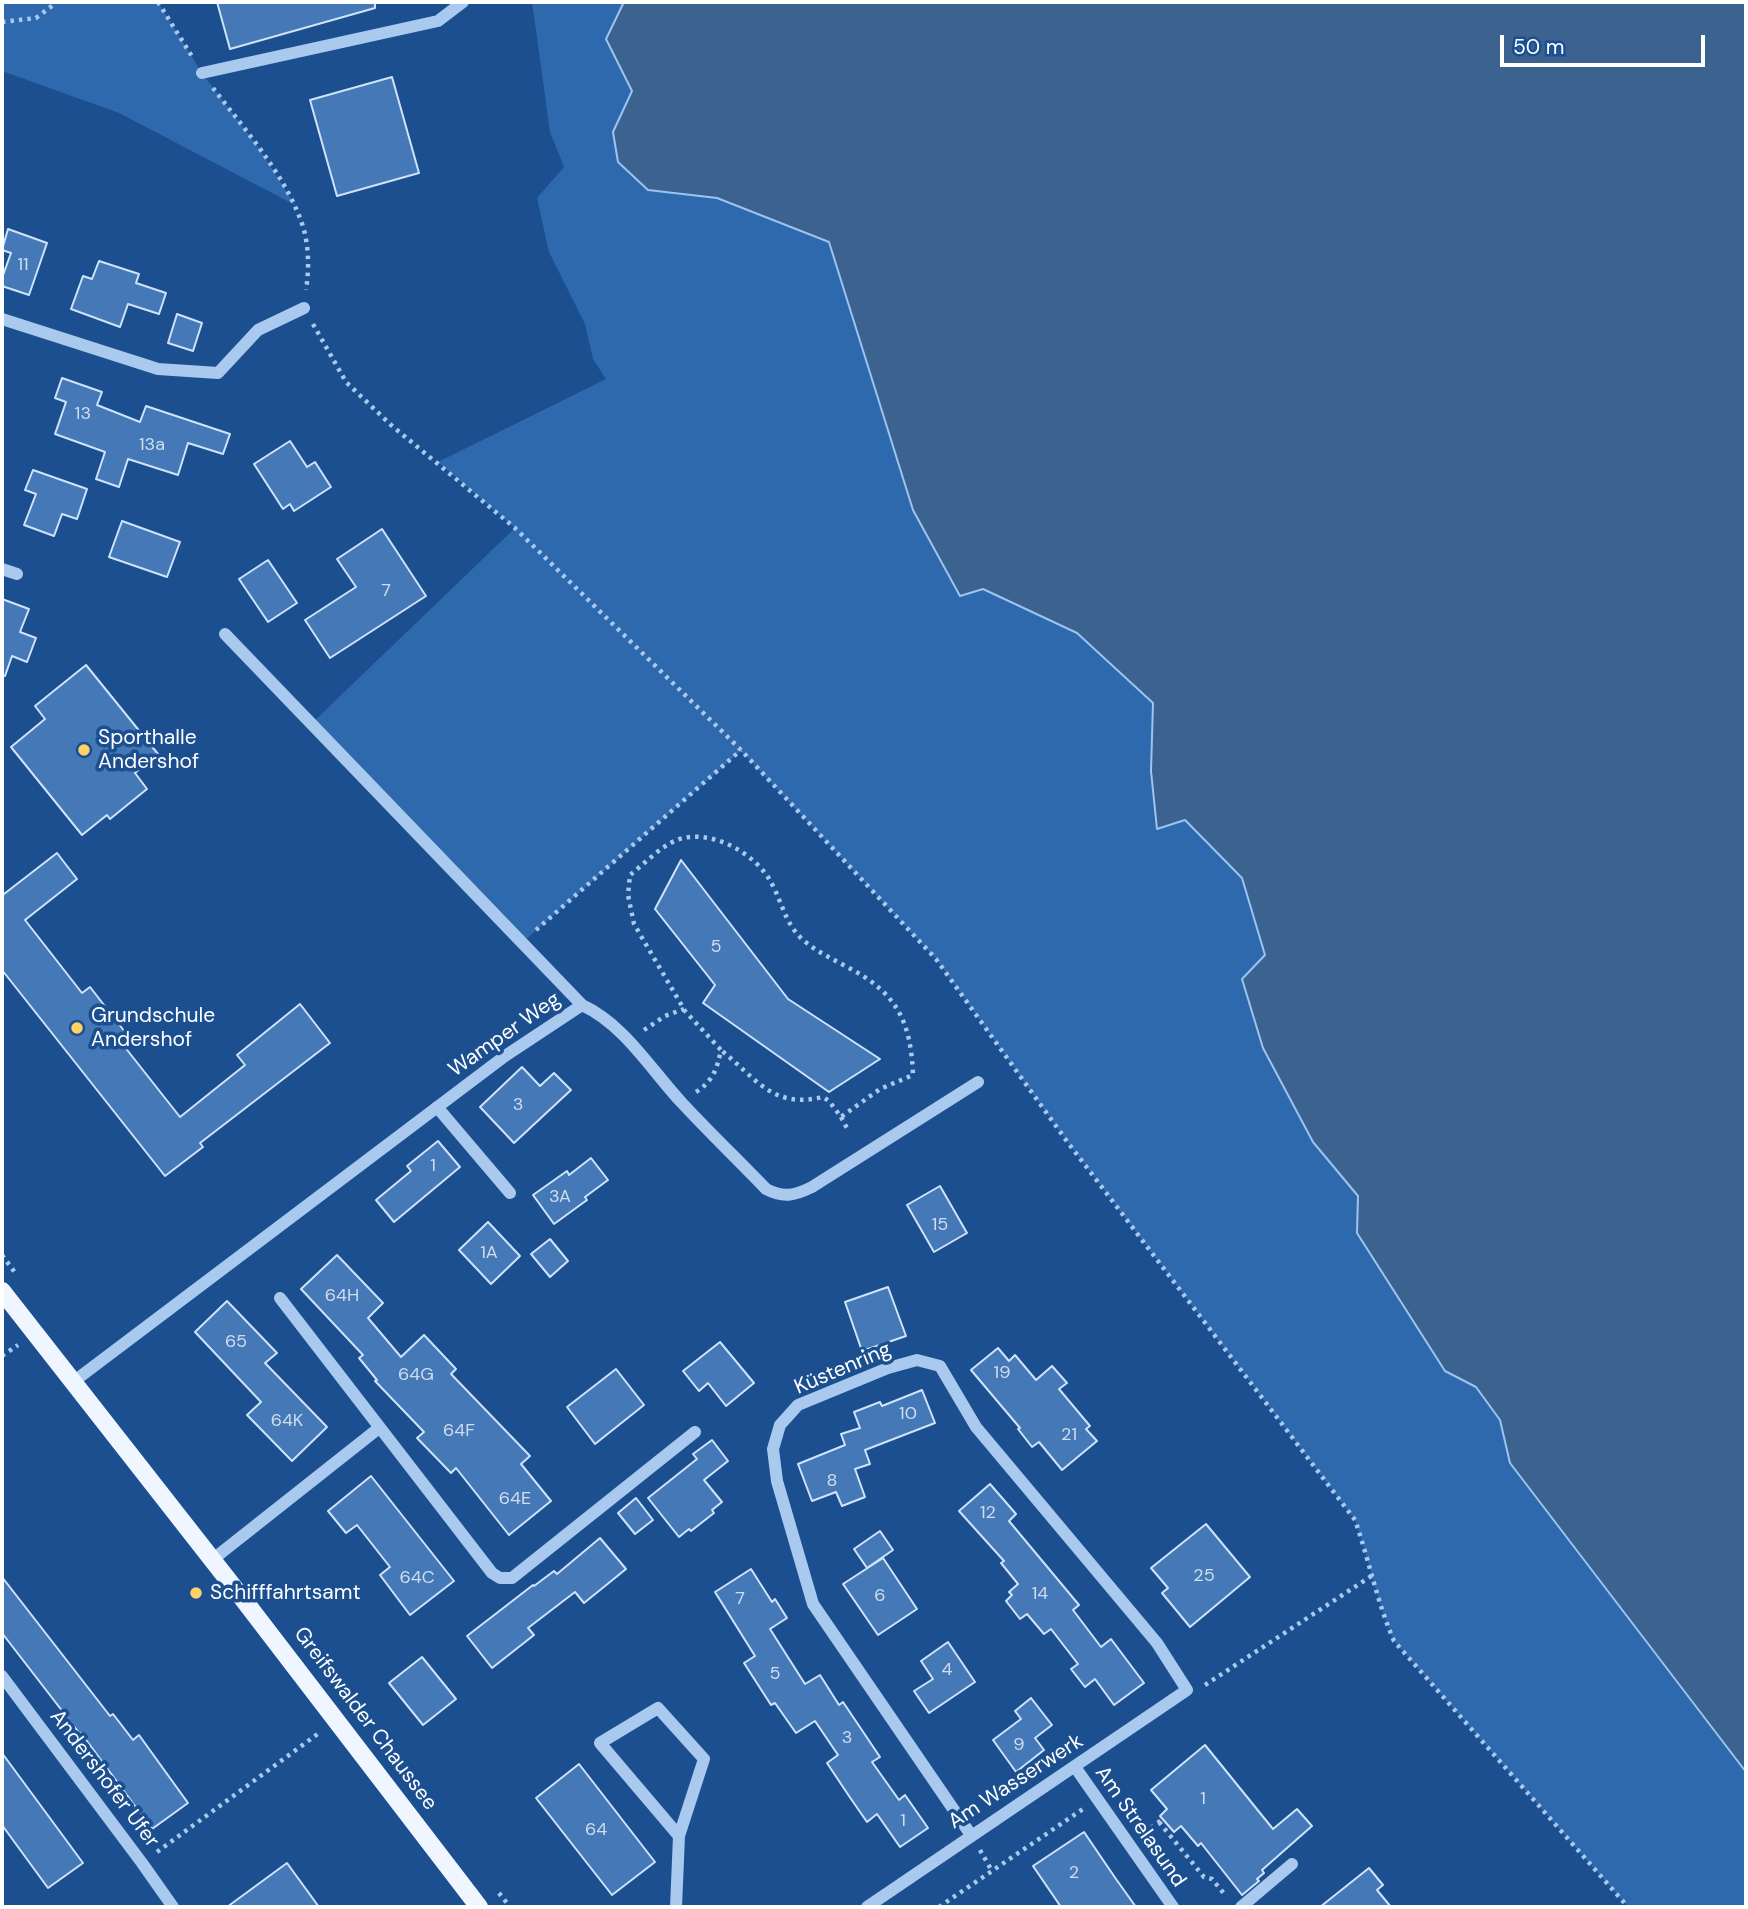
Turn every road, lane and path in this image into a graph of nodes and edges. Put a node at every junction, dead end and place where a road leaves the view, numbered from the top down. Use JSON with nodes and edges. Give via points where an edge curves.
{"nodes":[{"id":1,"x":57,"y":2,"type":"edge"},
{"id":2,"x":158,"y":2,"type":"edge"},
{"id":3,"x":463,"y":2,"type":"edge"},
{"id":4,"x":2,"y":22,"type":"edge"},
{"id":5,"x":202,"y":73,"type":"junction"},
{"id":6,"x":304,"y":308,"type":"junction"},
{"id":7,"x":2,"y":319,"type":"edge"},
{"id":8,"x":2,"y":569,"type":"edge"},
{"id":9,"x":17,"y":574,"type":"dead end"},
{"id":10,"x":225,"y":634,"type":"dead end"},
{"id":11,"x":741,"y":750,"type":"junction"},
{"id":12,"x":523,"y":942,"type":"junction"},
{"id":13,"x":582,"y":1005,"type":"junction"},
{"id":14,"x":684,"y":1009,"type":"junction"},
{"id":15,"x":628,"y":1040,"type":"junction"},
{"id":16,"x":721,"y":1049,"type":"junction"},
{"id":17,"x":978,"y":1082,"type":"dead end"},
{"id":18,"x":681,"y":1102,"type":"junction"},
{"id":19,"x":438,"y":1107,"type":"junction"},
{"id":20,"x":841,"y":1116,"type":"junction"},
{"id":21,"x":849,"y":1132,"type":"dead end"},
{"id":22,"x":510,"y":1193,"type":"dead end"},
{"id":23,"x":2,"y":1291,"type":"edge"},
{"id":24,"x":280,"y":1298,"type":"dead end"},
{"id":25,"x":73,"y":1382,"type":"junction"},
{"id":26,"x":379,"y":1427,"type":"junction"},
{"id":27,"x":695,"y":1432,"type":"dead end"},
{"id":28,"x":212,"y":1560,"type":"junction"},
{"id":29,"x":1373,"y":1574,"type":"junction"},
{"id":30,"x":2,"y":1676,"type":"edge"},
{"id":31,"x":1187,"y":1690,"type":"junction"},
{"id":32,"x":337,"y":1720,"type":"junction"},
{"id":33,"x":1075,"y":1767,"type":"junction"},
{"id":34,"x":1097,"y":1799,"type":"junction"},
{"id":35,"x":1160,"y":1822,"type":"dead end"},
{"id":36,"x":971,"y":1835,"type":"junction"},
{"id":37,"x":679,"y":1836,"type":"junction"},
{"id":38,"x":142,"y":1863,"type":"junction"},
{"id":39,"x":1292,"y":1864,"type":"dead end"},
{"id":40,"x":1228,"y":1898,"type":"dead end"},
{"id":41,"x":1171,"y":1906,"type":"edge"},
{"id":42,"x":173,"y":1907,"type":"edge"},
{"id":43,"x":480,"y":1907,"type":"edge"},
{"id":44,"x":676,"y":1907,"type":"edge"},
{"id":45,"x":867,"y":1907,"type":"edge"},
{"id":46,"x":939,"y":1907,"type":"edge"},
{"id":47,"x":1241,"y":1907,"type":"edge"},
{"id":48,"x":1628,"y":1907,"type":"edge"}],
"edges":[{"from":1,"to":4,"type":"path","via":[[36,18]]},
{"from":2,"to":5,"type":"path"},
{"from":3,"to":5,"type":"street","via":[[438,21]]},
{"from":5,"to":6,"type":"path","via":[[295,205],[309,272]]},
{"from":6,"to":7,"type":"street","via":[[258,330],[218,373],[158,369]]},
{"from":6,"to":11,"type":"path","via":[[346,382],[515,528]]},
{"from":8,"to":9,"type":"street"},
{"from":10,"to":12,"type":"street","name":"Wamper Weg"},
{"from":11,"to":12,"type":"path"},
{"from":11,"to":29,"type":"path","via":[[936,959],[1066,1140],[1355,1520]]},
{"from":12,"to":13,"type":"street","name":"Wamper Weg"},
{"from":13,"to":15,"type":"street","via":[[599,1013]]},
{"from":13,"to":19,"type":"street","name":"Wamper Weg"},
{"from":14,"to":15,"type":"path"},
{"from":14,"to":16,"type":"path"},
{"from":14,"to":20,"type":"path","via":[[634,924],[628,895],[630,875],[676,840],[694,836],[732,847],[754,861],[772,882],[790,927],[824,955],[884,991],[901,1015],[912,1046],[913,1076],[880,1089]]},
{"from":15,"to":18,"type":"street"},
{"from":16,"to":18,"type":"path","via":[[709,1083]]},
{"from":16,"to":20,"type":"path","via":[[762,1086],[785,1099],[823,1097]]},
{"from":17,"to":18,"type":"street","via":[[797,1195],[779,1196],[766,1189]]},
{"from":19,"to":22,"type":"street"},
{"from":19,"to":25,"type":"street","name":"Wamper Weg"},
{"from":20,"to":21,"type":"path"},
{"from":23,"to":25,"type":"main road","name":"Greifswalder Chaussee"},
{"from":24,"to":26,"type":"street"},
{"from":25,"to":28,"type":"main road","name":"Greifswalder Chaussee"},
{"from":26,"to":27,"type":"street","via":[[500,1578],[512,1578]]},
{"from":26,"to":28,"type":"street"},
{"from":28,"to":32,"type":"main road","name":"Greifswalder Chaussee"},
{"from":29,"to":31,"type":"path","via":[[1206,1685]]},
{"from":29,"to":48,"type":"path","via":[[1394,1641]]},
{"from":30,"to":38,"type":"street","name":"Andershofer Ufer"},
{"from":31,"to":33,"type":"street","name":"Am Wasserwerk"},
{"from":31,"to":36,"type":"street","name":"Küstenring","via":[[1157,1643],[976,1427],[940,1366],[917,1360],[888,1368],[799,1405],[780,1425],[773,1448],[777,1481],[813,1604]]},
{"from":32,"to":38,"type":"path"},
{"from":32,"to":43,"type":"main road","name":"Greifswalder Chaussee"},
{"from":33,"to":34,"type":"street","name":"Am Strelasund"},
{"from":33,"to":36,"type":"street","name":"Am Wasserwerk"},
{"from":34,"to":41,"type":"street","name":"Am Strelasund"},
{"from":34,"to":46,"type":"path"},
{"from":35,"to":40,"type":"path","via":[[1204,1877]]},
{"from":36,"to":45,"type":"street","name":"Am Wasserwerk"},
{"from":37,"to":37,"type":"street","via":[[600,1743],[658,1708],[704,1759]]},
{"from":37,"to":44,"type":"street"},
{"from":38,"to":42,"type":"street","name":"Andershofer Ufer"},
{"from":39,"to":47,"type":"street"}]}
